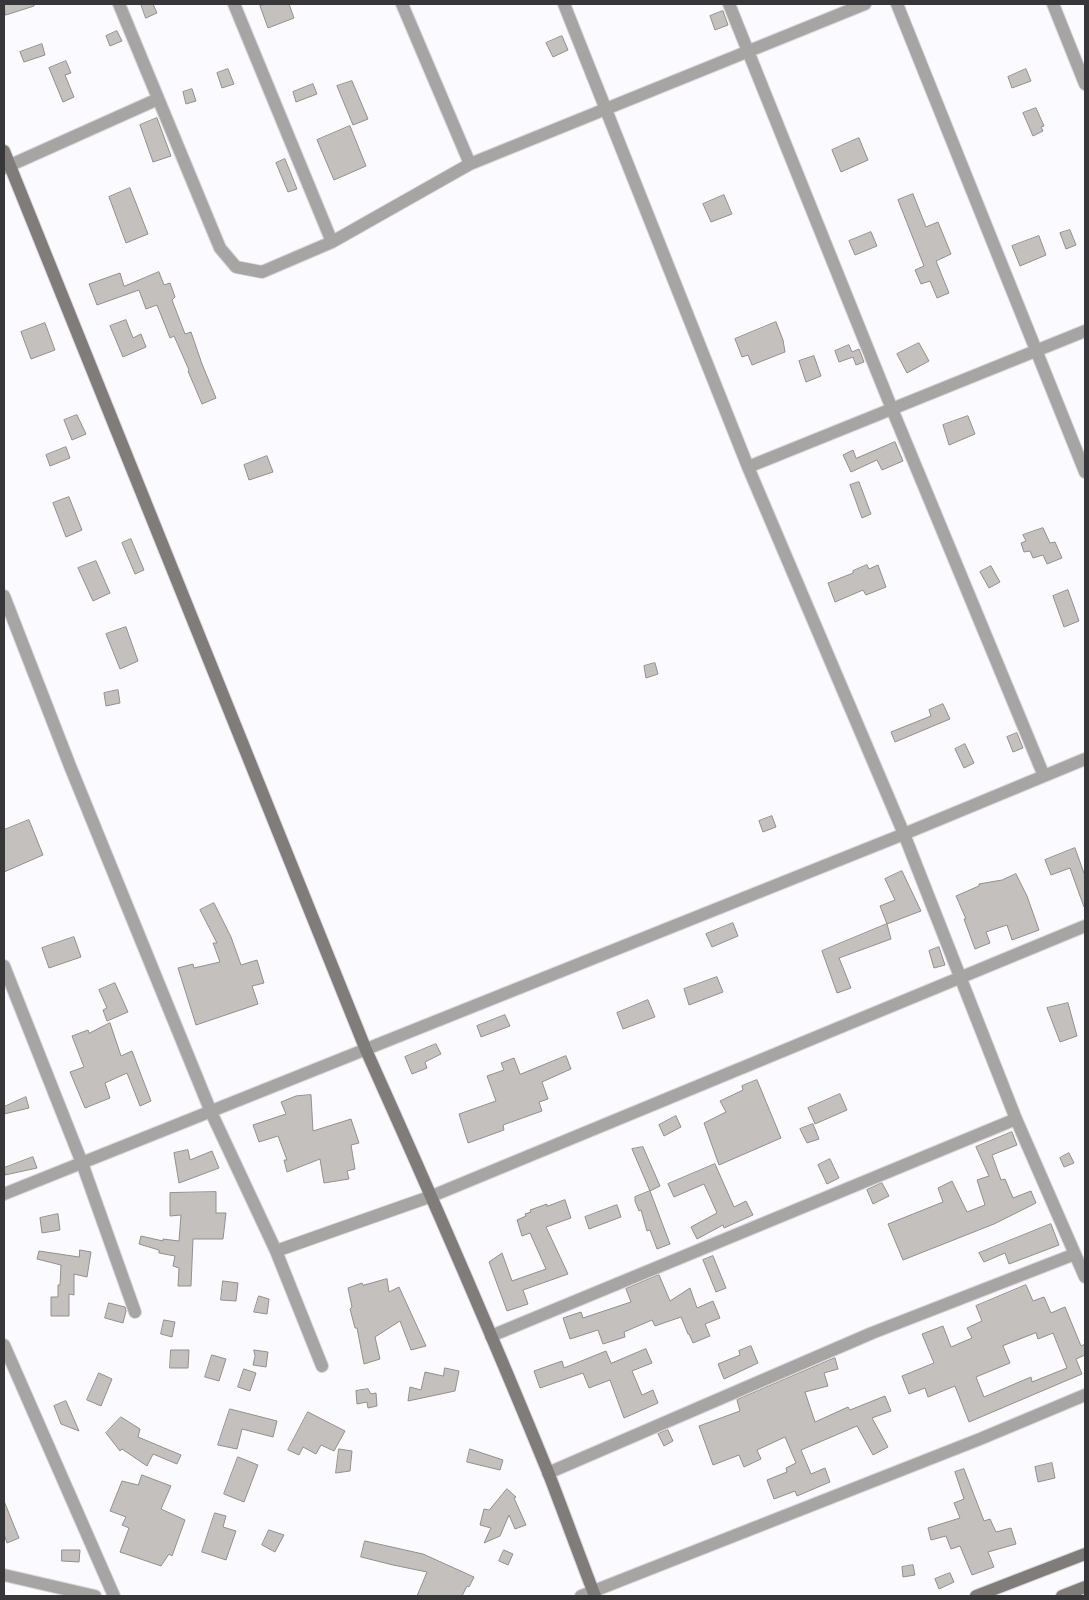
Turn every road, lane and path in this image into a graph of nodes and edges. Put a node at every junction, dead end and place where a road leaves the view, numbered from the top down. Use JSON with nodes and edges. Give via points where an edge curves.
{"nodes":[{"id":1,"x":119,"y":4,"type":"edge"},
{"id":2,"x":234,"y":4,"type":"edge"},
{"id":3,"x":402,"y":4,"type":"edge"},
{"id":4,"x":564,"y":4,"type":"edge"},
{"id":5,"x":729,"y":4,"type":"edge"},
{"id":6,"x":865,"y":4,"type":"edge"},
{"id":7,"x":897,"y":4,"type":"edge"},
{"id":8,"x":1053,"y":4,"type":"edge"},
{"id":9,"x":748,"y":52,"type":"junction"},
{"id":10,"x":1085,"y":84,"type":"edge"},
{"id":11,"x":158,"y":99,"type":"junction"},
{"id":12,"x":606,"y":107,"type":"junction"},
{"id":13,"x":4,"y":151,"type":"edge"},
{"id":14,"x":470,"y":164,"type":"junction"},
{"id":15,"x":7,"y":167,"type":"edge"},
{"id":16,"x":332,"y":242,"type":"junction"},
{"id":17,"x":1085,"y":330,"type":"edge"},
{"id":18,"x":1037,"y":350,"type":"junction"},
{"id":19,"x":892,"y":409,"type":"junction"},
{"id":20,"x":748,"y":467,"type":"junction"},
{"id":21,"x":1085,"y":472,"type":"edge"},
{"id":22,"x":4,"y":596,"type":"edge"},
{"id":23,"x":1085,"y":759,"type":"edge"},
{"id":24,"x":1044,"y":776,"type":"junction"},
{"id":25,"x":904,"y":834,"type":"junction"},
{"id":26,"x":1085,"y":926,"type":"edge"},
{"id":27,"x":4,"y":966,"type":"edge"},
{"id":28,"x":961,"y":978,"type":"junction"},
{"id":29,"x":366,"y":1050,"type":"junction"},
{"id":30,"x":211,"y":1112,"type":"junction"},
{"id":31,"x":1016,"y":1119,"type":"junction"},
{"id":32,"x":82,"y":1164,"type":"junction"},
{"id":33,"x":4,"y":1194,"type":"edge"},
{"id":34,"x":432,"y":1196,"type":"junction"},
{"id":35,"x":276,"y":1251,"type":"junction"},
{"id":36,"x":1075,"y":1254,"type":"junction"},
{"id":37,"x":1085,"y":1277,"type":"edge"},
{"id":38,"x":136,"y":1312,"type":"dead end"},
{"id":39,"x":491,"y":1336,"type":"junction"},
{"id":40,"x":4,"y":1345,"type":"edge"},
{"id":41,"x":322,"y":1366,"type":"dead end"},
{"id":42,"x":8,"y":1370,"type":"edge"},
{"id":43,"x":1085,"y":1395,"type":"edge"},
{"id":44,"x":548,"y":1473,"type":"junction"},
{"id":45,"x":1085,"y":1554,"type":"edge"},
{"id":46,"x":4,"y":1575,"type":"edge"},
{"id":47,"x":1085,"y":1587,"type":"edge"},
{"id":48,"x":589,"y":1594,"type":"edge"},
{"id":49,"x":95,"y":1596,"type":"edge"},
{"id":50,"x":114,"y":1596,"type":"edge"},
{"id":51,"x":976,"y":1596,"type":"edge"},
{"id":52,"x":1062,"y":1596,"type":"edge"}],
"edges":[{"from":1,"to":11,"type":"street"},
{"from":2,"to":16,"type":"street"},
{"from":3,"to":14,"type":"street"},
{"from":4,"to":12,"type":"street"},
{"from":5,"to":9,"type":"street"},
{"from":6,"to":9,"type":"street"},
{"from":7,"to":18,"type":"street"},
{"from":8,"to":10,"type":"street"},
{"from":9,"to":12,"type":"street"},
{"from":9,"to":19,"type":"street"},
{"from":11,"to":15,"type":"street"},
{"from":11,"to":16,"type":"street","via":[[220,248],[236,267],[262,272]]},
{"from":12,"to":14,"type":"street"},
{"from":12,"to":20,"type":"street"},
{"from":13,"to":15,"type":"street"},
{"from":14,"to":16,"type":"street"},
{"from":15,"to":29,"type":"street"},
{"from":17,"to":18,"type":"street"},
{"from":18,"to":19,"type":"street"},
{"from":18,"to":21,"type":"street"},
{"from":19,"to":20,"type":"street"},
{"from":19,"to":24,"type":"street"},
{"from":20,"to":25,"type":"street"},
{"from":22,"to":30,"type":"street"},
{"from":23,"to":24,"type":"street"},
{"from":24,"to":25,"type":"street"},
{"from":25,"to":28,"type":"street"},
{"from":25,"to":29,"type":"street"},
{"from":26,"to":28,"type":"street"},
{"from":27,"to":32,"type":"street"},
{"from":28,"to":31,"type":"street"},
{"from":28,"to":34,"type":"street"},
{"from":29,"to":30,"type":"street"},
{"from":29,"to":34,"type":"street"},
{"from":30,"to":32,"type":"street"},
{"from":30,"to":35,"type":"street"},
{"from":31,"to":36,"type":"street"},
{"from":31,"to":39,"type":"street"},
{"from":32,"to":33,"type":"street"},
{"from":32,"to":38,"type":"street"},
{"from":34,"to":35,"type":"street"},
{"from":34,"to":39,"type":"street"},
{"from":35,"to":41,"type":"street"},
{"from":36,"to":37,"type":"street"},
{"from":36,"to":44,"type":"street","via":[[872,1333]]},
{"from":39,"to":44,"type":"street"},
{"from":40,"to":42,"type":"street"},
{"from":42,"to":50,"type":"street"},
{"from":43,"to":48,"type":"street"},
{"from":44,"to":48,"type":"street"},
{"from":45,"to":51,"type":"street"},
{"from":46,"to":49,"type":"street"},
{"from":47,"to":52,"type":"street"}]}
